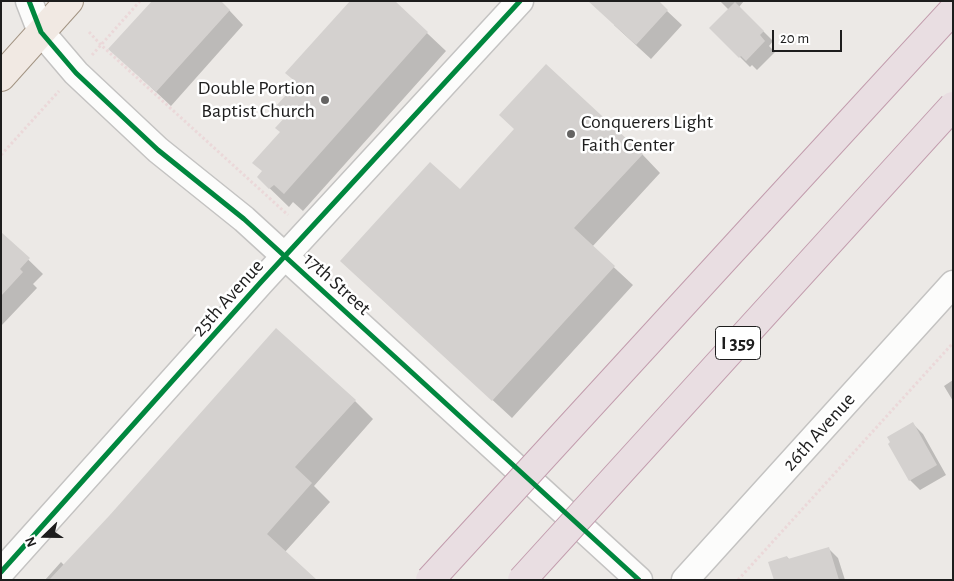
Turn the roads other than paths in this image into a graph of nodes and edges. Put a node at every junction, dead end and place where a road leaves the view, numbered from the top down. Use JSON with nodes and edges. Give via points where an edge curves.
{"nodes":[{"id":1,"x":29,"y":1,"type":"edge"},
{"id":2,"x":69,"y":1,"type":"edge"},
{"id":3,"x":520,"y":1,"type":"edge"},
{"id":4,"x":953,"y":10,"type":"edge"},
{"id":5,"x":41,"y":32,"type":"junction"},
{"id":6,"x":1,"y":77,"type":"edge"},
{"id":7,"x":953,"y":106,"type":"edge"},
{"id":8,"x":286,"y":257,"type":"junction"},
{"id":9,"x":953,"y":284,"type":"edge"},
{"id":10,"x":1,"y":572,"type":"edge"},
{"id":11,"x":430,"y":580,"type":"edge"},
{"id":12,"x":522,"y":580,"type":"edge"},
{"id":13,"x":639,"y":580,"type":"edge"},
{"id":14,"x":685,"y":580,"type":"edge"}],
"edges":[{"from":1,"to":5,"type":"street","name":"17th Street"},
{"from":2,"to":5,"type":"main road"},
{"from":3,"to":8,"type":"street","name":"25th Avenue"},
{"from":4,"to":11,"type":"highway","bridge":true},
{"from":5,"to":6,"type":"main road"},
{"from":5,"to":8,"type":"street","name":"17th Street","via":[[76,73],[158,150],[244,218]]},
{"from":7,"to":12,"type":"highway","number":"I 359","bridge":true},
{"from":8,"to":10,"type":"street","name":"25th Avenue"},
{"from":8,"to":13,"type":"street","name":"17th Street"},
{"from":9,"to":14,"type":"street","name":"26th Avenue"}]}
